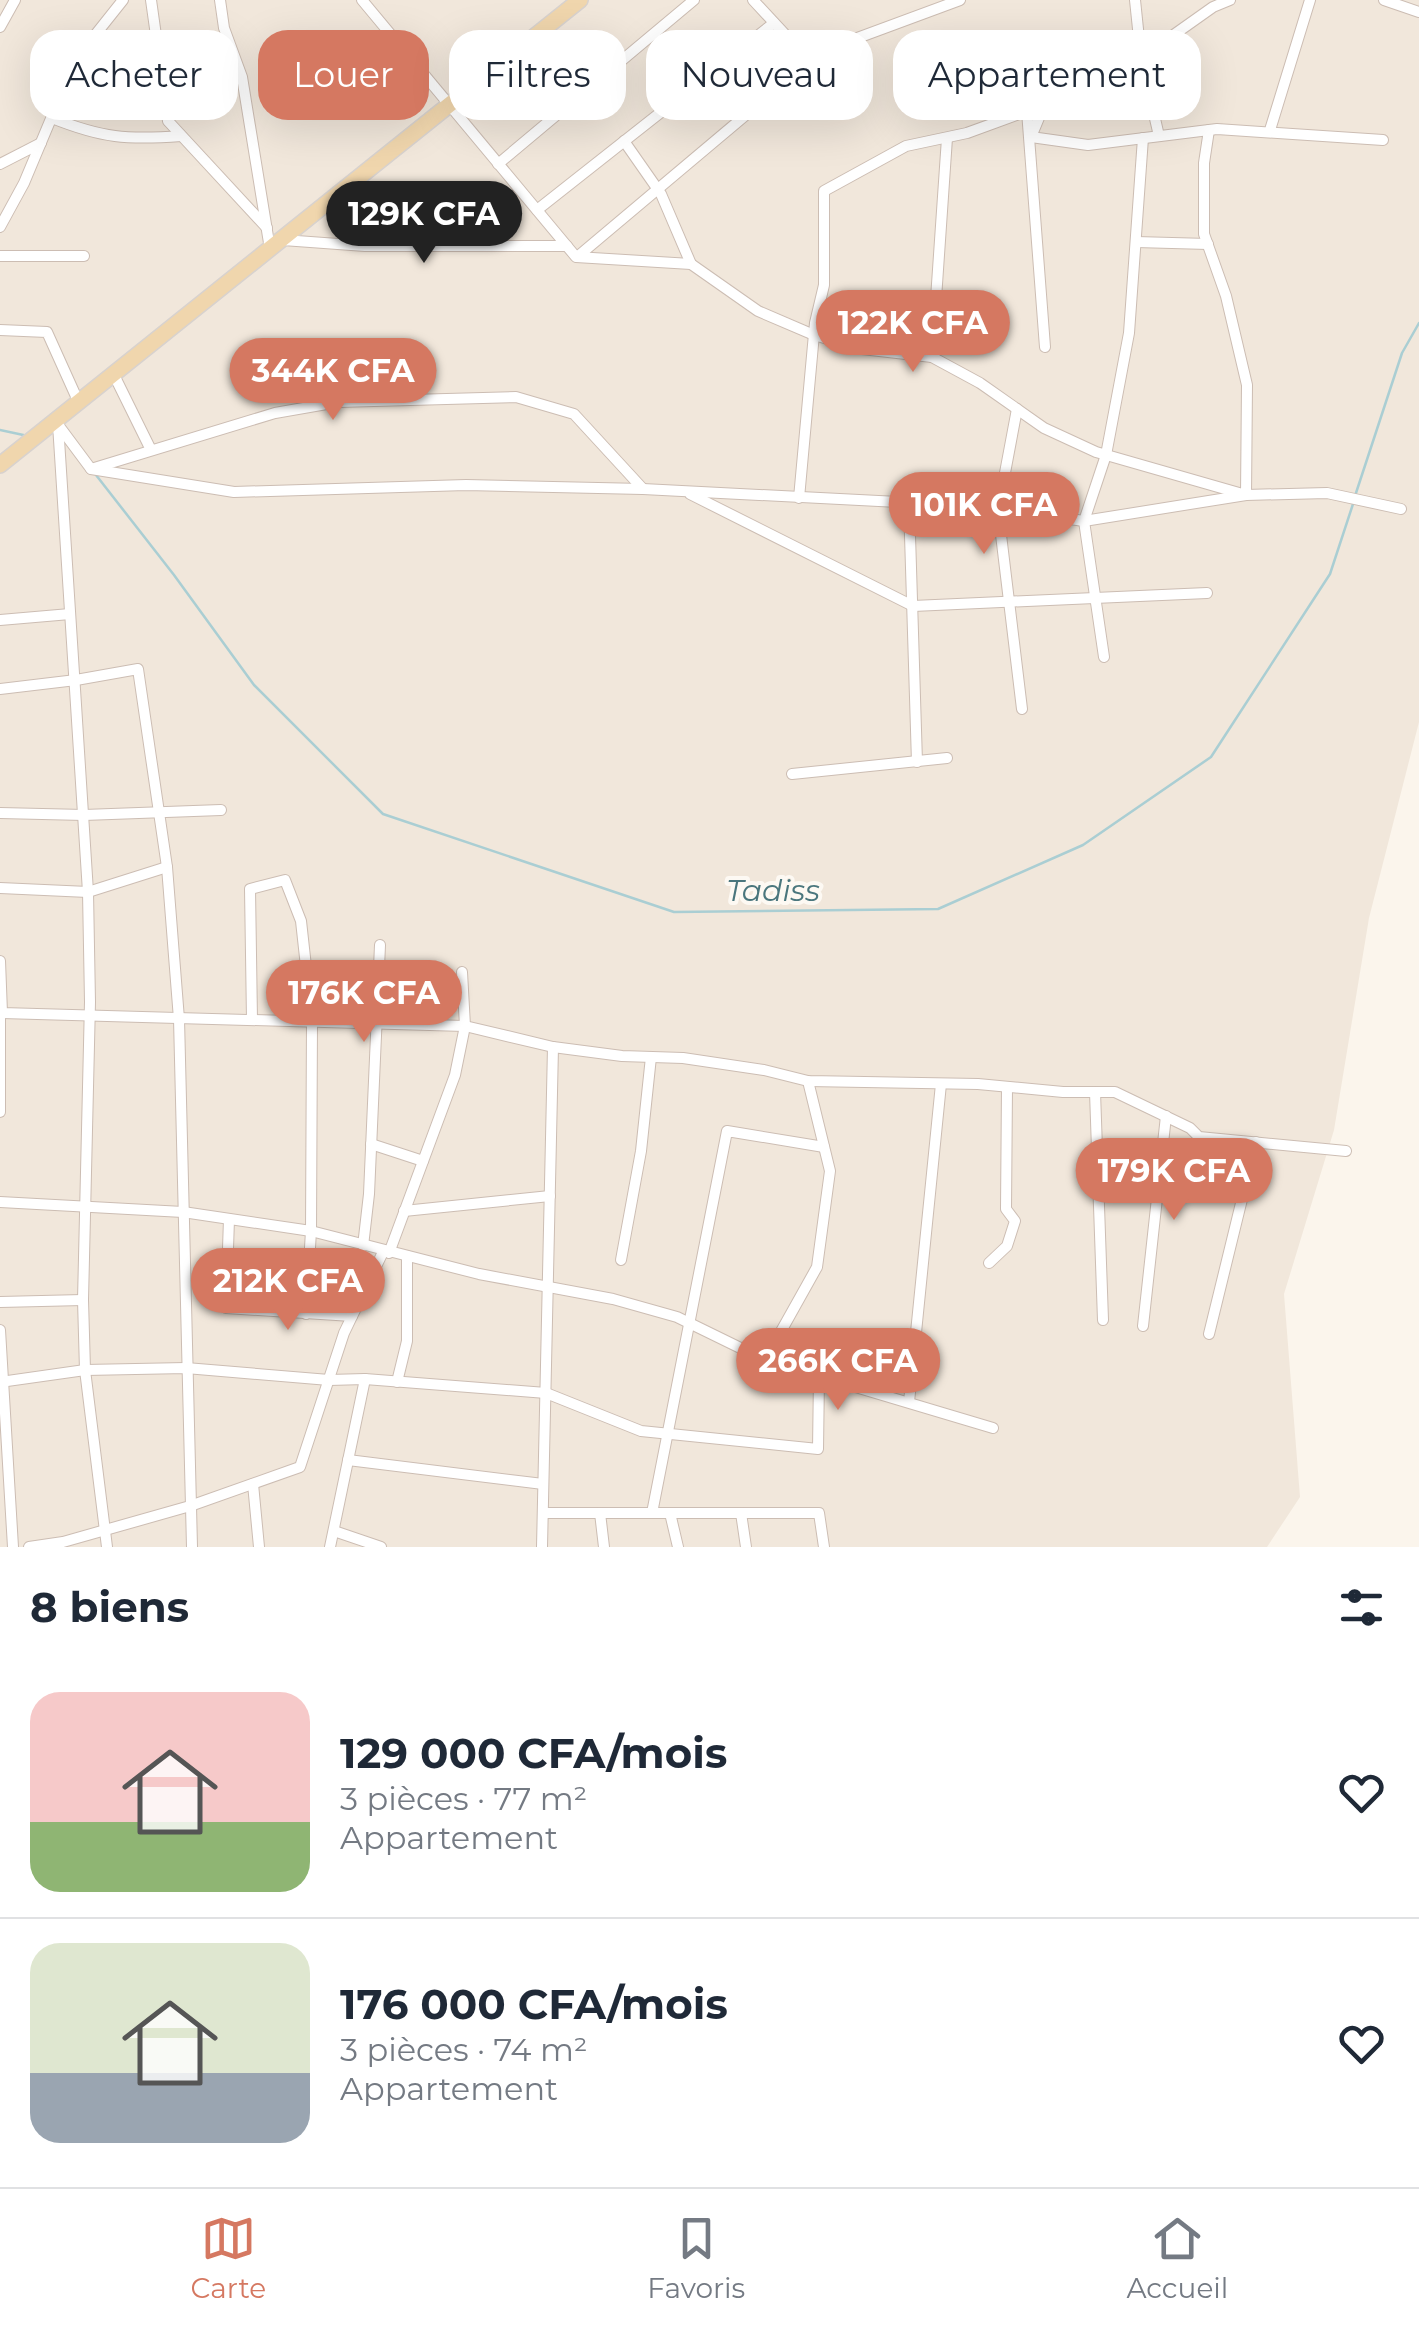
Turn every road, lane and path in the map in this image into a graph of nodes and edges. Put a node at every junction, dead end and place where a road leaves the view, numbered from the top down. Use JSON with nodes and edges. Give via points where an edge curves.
{"nodes":[{"id":1,"x":15,"y":0,"type":"edge"},
{"id":2,"x":124,"y":0,"type":"edge"},
{"id":3,"x":151,"y":0,"type":"edge"},
{"id":4,"x":220,"y":0,"type":"edge"},
{"id":5,"x":362,"y":0,"type":"edge"},
{"id":6,"x":580,"y":0,"type":"edge"},
{"id":7,"x":694,"y":0,"type":"edge"},
{"id":8,"x":753,"y":0,"type":"edge"},
{"id":9,"x":960,"y":0,"type":"edge"},
{"id":10,"x":1135,"y":0,"type":"edge"},
{"id":11,"x":1230,"y":0,"type":"edge"},
{"id":12,"x":1310,"y":0,"type":"edge"},
{"id":13,"x":1384,"y":0,"type":"edge"},
{"id":14,"x":1419,"y":12,"type":"edge"},
{"id":15,"x":774,"y":22,"type":"junction"},
{"id":16,"x":0,"y":27,"type":"edge"},
{"id":17,"x":100,"y":30,"type":"edge"},
{"id":18,"x":543,"y":30,"type":"edge"},
{"id":19,"x":781,"y":30,"type":"edge"},
{"id":20,"x":1139,"y":30,"type":"edge"},
{"id":21,"x":1181,"y":30,"type":"edge"},
{"id":22,"x":873,"y":32,"type":"edge"},
{"id":23,"x":449,"y":105,"type":"edge"},
{"id":24,"x":449,"y":107,"type":"edge"},
{"id":25,"x":51,"y":120,"type":"edge"},
{"id":26,"x":57,"y":120,"type":"edge"},
{"id":27,"x":462,"y":120,"type":"edge"},
{"id":28,"x":739,"y":120,"type":"edge"},
{"id":29,"x":1000,"y":120,"type":"edge"},
{"id":30,"x":1028,"y":120,"type":"edge"},
{"id":31,"x":1038,"y":120,"type":"edge"},
{"id":32,"x":1156,"y":120,"type":"edge"},
{"id":33,"x":1209,"y":130,"type":"junction"},
{"id":34,"x":1270,"y":130,"type":"junction"},
{"id":35,"x":181,"y":136,"type":"junction"},
{"id":36,"x":1159,"y":136,"type":"junction"},
{"id":37,"x":947,"y":138,"type":"junction"},
{"id":38,"x":1031,"y":138,"type":"junction"},
{"id":39,"x":1143,"y":138,"type":"junction"},
{"id":40,"x":1383,"y":140,"type":"dead end"},
{"id":41,"x":624,"y":141,"type":"junction"},
{"id":42,"x":41,"y":143,"type":"junction"},
{"id":43,"x":0,"y":164,"type":"edge"},
{"id":44,"x":498,"y":164,"type":"junction"},
{"id":45,"x":658,"y":188,"type":"junction"},
{"id":46,"x":537,"y":210,"type":"junction"},
{"id":47,"x":0,"y":227,"type":"edge"},
{"id":48,"x":267,"y":228,"type":"junction"},
{"id":49,"x":1136,"y":242,"type":"junction"},
{"id":50,"x":1208,"y":244,"type":"junction"},
{"id":51,"x":277,"y":245,"type":"junction"},
{"id":52,"x":566,"y":246,"type":"junction"},
{"id":53,"x":0,"y":256,"type":"edge"},
{"id":54,"x":84,"y":256,"type":"dead end"},
{"id":55,"x":576,"y":257,"type":"junction"},
{"id":56,"x":691,"y":264,"type":"junction"},
{"id":57,"x":0,"y":330,"type":"edge"},
{"id":58,"x":814,"y":334,"type":"junction"},
{"id":59,"x":1045,"y":347,"type":"dead end"},
{"id":60,"x":932,"y":357,"type":"junction"},
{"id":61,"x":114,"y":375,"type":"junction"},
{"id":62,"x":79,"y":403,"type":"junction"},
{"id":63,"x":1017,"y":409,"type":"junction"},
{"id":64,"x":57,"y":423,"type":"junction"},
{"id":65,"x":151,"y":450,"type":"junction"},
{"id":66,"x":1106,"y":455,"type":"junction"},
{"id":67,"x":0,"y":465,"type":"edge"},
{"id":68,"x":91,"y":469,"type":"junction"},
{"id":69,"x":643,"y":489,"type":"junction"},
{"id":70,"x":685,"y":491,"type":"junction"},
{"id":71,"x":1246,"y":495,"type":"junction"},
{"id":72,"x":798,"y":498,"type":"junction"},
{"id":73,"x":909,"y":503,"type":"junction"},
{"id":74,"x":1400,"y":509,"type":"dead end"},
{"id":75,"x":998,"y":510,"type":"junction"},
{"id":76,"x":1084,"y":521,"type":"junction"},
{"id":77,"x":1207,"y":593,"type":"dead end"},
{"id":78,"x":1095,"y":599,"type":"junction"},
{"id":79,"x":1010,"y":600,"type":"junction"},
{"id":80,"x":913,"y":606,"type":"junction"},
{"id":81,"x":70,"y":614,"type":"junction"},
{"id":82,"x":0,"y":620,"type":"edge"},
{"id":83,"x":1104,"y":657,"type":"dead end"},
{"id":84,"x":76,"y":680,"type":"junction"},
{"id":85,"x":0,"y":688,"type":"edge"},
{"id":86,"x":1022,"y":709,"type":"dead end"},
{"id":87,"x":947,"y":758,"type":"dead end"},
{"id":88,"x":918,"y":762,"type":"junction"},
{"id":89,"x":792,"y":774,"type":"dead end"},
{"id":90,"x":221,"y":810,"type":"dead end"},
{"id":91,"x":160,"y":812,"type":"junction"},
{"id":92,"x":0,"y":813,"type":"edge"},
{"id":93,"x":84,"y":815,"type":"junction"},
{"id":94,"x":166,"y":867,"type":"junction"},
{"id":95,"x":0,"y":888,"type":"edge"},
{"id":96,"x":88,"y":892,"type":"junction"},
{"id":97,"x":380,"y":945,"type":"dead end"},
{"id":98,"x":0,"y":961,"type":"edge"},
{"id":99,"x":462,"y":972,"type":"dead end"},
{"id":100,"x":1,"y":1013,"type":"edge"},
{"id":101,"x":88,"y":1016,"type":"junction"},
{"id":102,"x":178,"y":1019,"type":"junction"},
{"id":103,"x":252,"y":1020,"type":"junction"},
{"id":104,"x":312,"y":1021,"type":"junction"},
{"id":105,"x":378,"y":1026,"type":"junction"},
{"id":106,"x":465,"y":1026,"type":"junction"},
{"id":107,"x":553,"y":1046,"type":"junction"},
{"id":108,"x":651,"y":1057,"type":"junction"},
{"id":109,"x":808,"y":1081,"type":"junction"},
{"id":110,"x":941,"y":1084,"type":"junction"},
{"id":111,"x":1007,"y":1087,"type":"junction"},
{"id":112,"x":1096,"y":1092,"type":"junction"},
{"id":113,"x":0,"y":1112,"type":"edge"},
{"id":114,"x":1166,"y":1116,"type":"junction"},
{"id":115,"x":1256,"y":1142,"type":"junction"},
{"id":116,"x":372,"y":1144,"type":"junction"},
{"id":117,"x":824,"y":1147,"type":"junction"},
{"id":118,"x":1346,"y":1150,"type":"dead end"},
{"id":119,"x":424,"y":1161,"type":"junction"},
{"id":120,"x":550,"y":1196,"type":"junction"},
{"id":121,"x":0,"y":1202,"type":"edge"},
{"id":122,"x":84,"y":1207,"type":"junction"},
{"id":123,"x":404,"y":1211,"type":"junction"},
{"id":124,"x":183,"y":1212,"type":"junction"},
{"id":125,"x":229,"y":1219,"type":"junction"},
{"id":126,"x":311,"y":1231,"type":"junction"},
{"id":127,"x":363,"y":1246,"type":"junction"},
{"id":128,"x":386,"y":1252,"type":"junction"},
{"id":129,"x":407,"y":1256,"type":"junction"},
{"id":130,"x":621,"y":1260,"type":"dead end"},
{"id":131,"x":988,"y":1263,"type":"dead end"},
{"id":132,"x":548,"y":1289,"type":"junction"},
{"id":133,"x":83,"y":1300,"type":"junction"},
{"id":134,"x":0,"y":1302,"type":"edge"},
{"id":135,"x":306,"y":1314,"type":"junction"},
{"id":136,"x":352,"y":1316,"type":"junction"},
{"id":137,"x":1103,"y":1320,"type":"dead end"},
{"id":138,"x":691,"y":1324,"type":"junction"},
{"id":139,"x":1143,"y":1326,"type":"dead end"},
{"id":140,"x":0,"y":1330,"type":"edge"},
{"id":141,"x":1209,"y":1334,"type":"dead end"},
{"id":142,"x":765,"y":1360,"type":"junction"},
{"id":143,"x":186,"y":1368,"type":"junction"},
{"id":144,"x":85,"y":1370,"type":"junction"},
{"id":145,"x":819,"y":1377,"type":"junction"},
{"id":146,"x":365,"y":1379,"type":"junction"},
{"id":147,"x":328,"y":1380,"type":"junction"},
{"id":148,"x":0,"y":1382,"type":"edge"},
{"id":149,"x":397,"y":1382,"type":"junction"},
{"id":150,"x":546,"y":1393,"type":"junction"},
{"id":151,"x":909,"y":1402,"type":"junction"},
{"id":152,"x":993,"y":1428,"type":"dead end"},
{"id":153,"x":668,"y":1434,"type":"junction"},
{"id":154,"x":348,"y":1460,"type":"junction"},
{"id":155,"x":253,"y":1484,"type":"junction"},
{"id":156,"x":543,"y":1484,"type":"junction"},
{"id":157,"x":190,"y":1506,"type":"junction"},
{"id":158,"x":542,"y":1513,"type":"junction"},
{"id":159,"x":600,"y":1513,"type":"junction"},
{"id":160,"x":652,"y":1513,"type":"junction"},
{"id":161,"x":670,"y":1513,"type":"junction"},
{"id":162,"x":741,"y":1513,"type":"junction"},
{"id":163,"x":105,"y":1528,"type":"junction"},
{"id":164,"x":334,"y":1531,"type":"junction"},
{"id":165,"x":13,"y":1547,"type":"edge"},
{"id":166,"x":29,"y":1547,"type":"edge"},
{"id":167,"x":106,"y":1547,"type":"edge"},
{"id":168,"x":192,"y":1547,"type":"edge"},
{"id":169,"x":259,"y":1547,"type":"edge"},
{"id":170,"x":330,"y":1547,"type":"edge"},
{"id":171,"x":380,"y":1547,"type":"edge"},
{"id":172,"x":542,"y":1547,"type":"edge"},
{"id":173,"x":604,"y":1547,"type":"edge"},
{"id":174,"x":678,"y":1547,"type":"edge"},
{"id":175,"x":746,"y":1547,"type":"edge"},
{"id":176,"x":824,"y":1547,"type":"edge"}],
"edges":[{"from":1,"to":16,"type":"street"},
{"from":2,"to":17,"type":"street"},
{"from":3,"to":35,"type":"street","via":[[168,122]]},
{"from":4,"to":48,"type":"street","via":[[242,76]]},
{"from":5,"to":23,"type":"street"},
{"from":6,"to":18,"type":"main road"},
{"from":7,"to":44,"type":"street"},
{"from":8,"to":15,"type":"street"},
{"from":9,"to":22,"type":"street"},
{"from":10,"to":20,"type":"street"},
{"from":11,"to":21,"type":"street"},
{"from":12,"to":34,"type":"street"},
{"from":13,"to":14,"type":"street"},
{"from":15,"to":19,"type":"street"},
{"from":15,"to":41,"type":"street"},
{"from":24,"to":51,"type":"main road"},
{"from":25,"to":42,"type":"street"},
{"from":26,"to":35,"type":"street","via":[[132,140]]},
{"from":27,"to":44,"type":"street"},
{"from":28,"to":45,"type":"street"},
{"from":29,"to":37,"type":"street"},
{"from":30,"to":38,"type":"street"},
{"from":31,"to":38,"type":"street"},
{"from":32,"to":36,"type":"street"},
{"from":33,"to":34,"type":"street"},
{"from":33,"to":36,"type":"street"},
{"from":33,"to":50,"type":"street"},
{"from":34,"to":40,"type":"street"},
{"from":35,"to":48,"type":"street"},
{"from":36,"to":39,"type":"street"},
{"from":37,"to":58,"type":"street","via":[[906,146],[824,191],[824,285]]},
{"from":37,"to":60,"type":"street"},
{"from":38,"to":39,"type":"street","via":[[1088,145]]},
{"from":38,"to":59,"type":"street"},
{"from":39,"to":49,"type":"street"},
{"from":41,"to":45,"type":"street"},
{"from":41,"to":46,"type":"street"},
{"from":42,"to":43,"type":"street"},
{"from":42,"to":47,"type":"street"},
{"from":44,"to":46,"type":"street"},
{"from":45,"to":55,"type":"street"},
{"from":45,"to":56,"type":"street"},
{"from":46,"to":52,"type":"street"},
{"from":48,"to":51,"type":"street"},
{"from":49,"to":50,"type":"street"},
{"from":49,"to":66,"type":"street","via":[[1129,333]]},
{"from":50,"to":71,"type":"street","via":[[1247,385]]},
{"from":51,"to":52,"type":"street"},
{"from":51,"to":61,"type":"main road"},
{"from":52,"to":55,"type":"street"},
{"from":53,"to":54,"type":"street"},
{"from":55,"to":56,"type":"street"},
{"from":56,"to":58,"type":"street","via":[[758,311]]},
{"from":57,"to":62,"type":"street","via":[[47,332]]},
{"from":58,"to":60,"type":"street","via":[[862,349]]},
{"from":58,"to":72,"type":"street"},
{"from":60,"to":63,"type":"street"},
{"from":61,"to":62,"type":"main road"},
{"from":61,"to":65,"type":"street"},
{"from":62,"to":64,"type":"main road"},
{"from":63,"to":66,"type":"street"},
{"from":63,"to":75,"type":"street"},
{"from":64,"to":67,"type":"main road"},
{"from":64,"to":68,"type":"street"},
{"from":64,"to":81,"type":"street"},
{"from":65,"to":68,"type":"street"},
{"from":65,"to":69,"type":"street","via":[[275,413],[338,402],[516,396],[574,414]]},
{"from":66,"to":71,"type":"street"},
{"from":66,"to":76,"type":"street"},
{"from":68,"to":69,"type":"street","via":[[234,492],[466,485]]},
{"from":69,"to":70,"type":"street"},
{"from":70,"to":72,"type":"street"},
{"from":70,"to":80,"type":"street"},
{"from":71,"to":74,"type":"street","via":[[1328,492]]},
{"from":71,"to":76,"type":"street"},
{"from":72,"to":73,"type":"street"},
{"from":73,"to":75,"type":"street"},
{"from":73,"to":80,"type":"street"},
{"from":75,"to":76,"type":"street"},
{"from":75,"to":79,"type":"street"},
{"from":76,"to":78,"type":"street"},
{"from":77,"to":78,"type":"street"},
{"from":78,"to":79,"type":"street"},
{"from":78,"to":83,"type":"street"},
{"from":79,"to":80,"type":"street"},
{"from":79,"to":86,"type":"street"},
{"from":80,"to":88,"type":"street"},
{"from":81,"to":82,"type":"street"},
{"from":81,"to":84,"type":"street"},
{"from":84,"to":85,"type":"street"},
{"from":84,"to":91,"type":"street","via":[[138,669]]},
{"from":84,"to":93,"type":"street"},
{"from":87,"to":88,"type":"street"},
{"from":88,"to":89,"type":"street"},
{"from":90,"to":91,"type":"street"},
{"from":91,"to":93,"type":"street"},
{"from":91,"to":94,"type":"street"},
{"from":92,"to":93,"type":"street"},
{"from":93,"to":96,"type":"street"},
{"from":94,"to":96,"type":"street"},
{"from":94,"to":102,"type":"street"},
{"from":95,"to":96,"type":"street"},
{"from":96,"to":101,"type":"street"},
{"from":97,"to":105,"type":"street"},
{"from":98,"to":100,"type":"street"},
{"from":99,"to":106,"type":"street"},
{"from":100,"to":101,"type":"street"},
{"from":100,"to":113,"type":"street"},
{"from":101,"to":102,"type":"street"},
{"from":101,"to":122,"type":"street"},
{"from":102,"to":103,"type":"street"},
{"from":102,"to":124,"type":"street"},
{"from":103,"to":104,"type":"street"},
{"from":103,"to":104,"type":"street","via":[[250,890],[285,880],[301,921]]},
{"from":104,"to":105,"type":"street"},
{"from":104,"to":126,"type":"street"},
{"from":105,"to":106,"type":"street"},
{"from":105,"to":116,"type":"street"},
{"from":106,"to":107,"type":"street"},
{"from":106,"to":119,"type":"street"},
{"from":107,"to":108,"type":"street"},
{"from":107,"to":120,"type":"street"},
{"from":108,"to":109,"type":"street"},
{"from":108,"to":130,"type":"street"},
{"from":109,"to":110,"type":"street"},
{"from":109,"to":117,"type":"street"},
{"from":110,"to":111,"type":"street"},
{"from":110,"to":151,"type":"street"},
{"from":111,"to":112,"type":"street"},
{"from":111,"to":131,"type":"street","via":[[1006,1209],[1015,1221],[1007,1246]]},
{"from":112,"to":114,"type":"street","via":[[1115,1092]]},
{"from":112,"to":137,"type":"street"},
{"from":114,"to":115,"type":"street","via":[[1199,1137]]},
{"from":114,"to":139,"type":"street"},
{"from":115,"to":118,"type":"street"},
{"from":115,"to":141,"type":"street"},
{"from":116,"to":119,"type":"street"},
{"from":116,"to":127,"type":"street"},
{"from":117,"to":138,"type":"street","via":[[727,1131]]},
{"from":117,"to":142,"type":"street","via":[[830,1171],[816,1268]]},
{"from":119,"to":123,"type":"street"},
{"from":120,"to":123,"type":"street"},
{"from":120,"to":132,"type":"street"},
{"from":121,"to":122,"type":"street"},
{"from":122,"to":124,"type":"street"},
{"from":122,"to":133,"type":"street"},
{"from":123,"to":128,"type":"street"},
{"from":124,"to":125,"type":"street"},
{"from":124,"to":143,"type":"street"},
{"from":125,"to":126,"type":"street"},
{"from":125,"to":135,"type":"street","via":[[226,1308]]},
{"from":126,"to":127,"type":"street"},
{"from":126,"to":135,"type":"street"},
{"from":127,"to":128,"type":"street"},
{"from":128,"to":129,"type":"street"},
{"from":128,"to":136,"type":"street"},
{"from":129,"to":132,"type":"street"},
{"from":129,"to":149,"type":"street","via":[[406,1341]]},
{"from":132,"to":138,"type":"street","via":[[614,1299]]},
{"from":132,"to":150,"type":"street"},
{"from":133,"to":134,"type":"street"},
{"from":133,"to":144,"type":"street"},
{"from":135,"to":136,"type":"street"},
{"from":136,"to":147,"type":"street"},
{"from":138,"to":142,"type":"street"},
{"from":138,"to":153,"type":"street"},
{"from":140,"to":148,"type":"street"},
{"from":142,"to":145,"type":"street"},
{"from":143,"to":144,"type":"street"},
{"from":143,"to":147,"type":"street"},
{"from":143,"to":157,"type":"street"},
{"from":144,"to":148,"type":"street"},
{"from":144,"to":163,"type":"street"},
{"from":145,"to":151,"type":"street"},
{"from":145,"to":153,"type":"street","via":[[818,1449]]},
{"from":146,"to":147,"type":"street"},
{"from":146,"to":149,"type":"street"},
{"from":146,"to":154,"type":"street"},
{"from":147,"to":155,"type":"street","via":[[300,1467]]},
{"from":148,"to":165,"type":"street"},
{"from":149,"to":150,"type":"street"},
{"from":150,"to":153,"type":"street","via":[[641,1431]]},
{"from":150,"to":156,"type":"street"},
{"from":151,"to":152,"type":"street"},
{"from":153,"to":160,"type":"street"},
{"from":154,"to":156,"type":"street"},
{"from":154,"to":164,"type":"street"},
{"from":155,"to":157,"type":"street"},
{"from":155,"to":169,"type":"street"},
{"from":156,"to":158,"type":"street"},
{"from":157,"to":163,"type":"street"},
{"from":157,"to":168,"type":"street"},
{"from":158,"to":159,"type":"street"},
{"from":158,"to":172,"type":"street"},
{"from":159,"to":160,"type":"street"},
{"from":159,"to":173,"type":"street"},
{"from":160,"to":161,"type":"street"},
{"from":161,"to":162,"type":"street"},
{"from":161,"to":174,"type":"street"},
{"from":162,"to":175,"type":"street"},
{"from":162,"to":176,"type":"street","via":[[820,1513]]},
{"from":163,"to":166,"type":"street"},
{"from":163,"to":167,"type":"street"},
{"from":164,"to":170,"type":"street"},
{"from":164,"to":171,"type":"street"}]}
